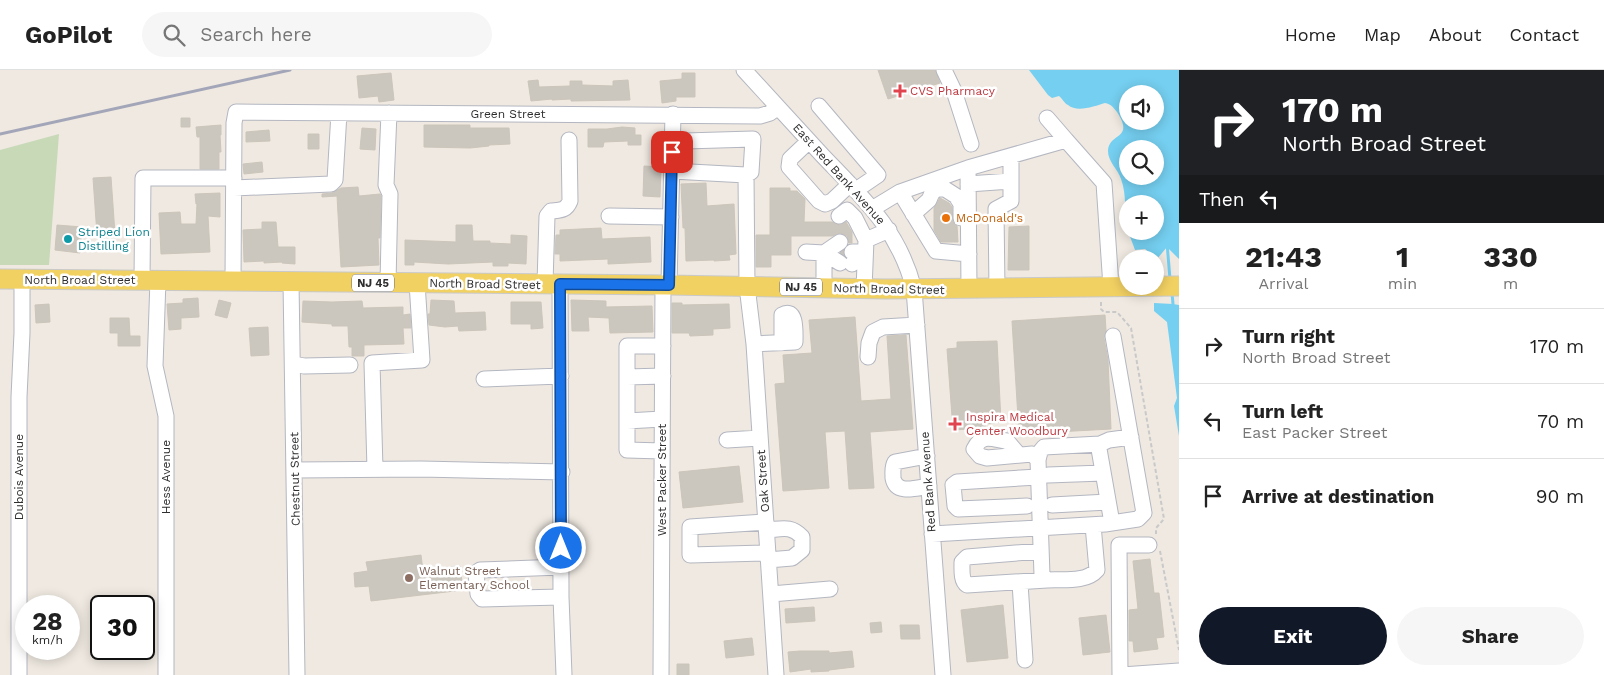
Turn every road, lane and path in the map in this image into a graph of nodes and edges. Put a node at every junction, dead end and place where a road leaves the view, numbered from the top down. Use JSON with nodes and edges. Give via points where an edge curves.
{"nodes":[{"id":1,"x":744,"y":70,"type":"edge"},
{"id":2,"x":944,"y":70,"type":"edge"},
{"id":3,"x":819,"y":106,"type":"dead end"},
{"id":4,"x":778,"y":107,"type":"junction"},
{"id":5,"x":339,"y":113,"type":"junction"},
{"id":6,"x":389,"y":113,"type":"junction"},
{"id":7,"x":673,"y":114,"type":"junction"},
{"id":8,"x":726,"y":115,"type":"junction"},
{"id":9,"x":754,"y":116,"type":"junction"},
{"id":10,"x":1047,"y":118,"type":"dead end"},
{"id":11,"x":753,"y":139,"type":"junction"},
{"id":12,"x":569,"y":140,"type":"dead end"},
{"id":13,"x":724,"y":140,"type":"junction"},
{"id":14,"x":1066,"y":140,"type":"junction"},
{"id":15,"x":685,"y":141,"type":"dead end"},
{"id":16,"x":809,"y":141,"type":"junction"},
{"id":17,"x":971,"y":144,"type":"dead end"},
{"id":18,"x":1011,"y":156,"type":"junction"},
{"id":19,"x":968,"y":168,"type":"junction"},
{"id":20,"x":672,"y":171,"type":"junction"},
{"id":21,"x":746,"y":175,"type":"junction"},
{"id":22,"x":1011,"y":181,"type":"junction"},
{"id":23,"x":234,"y":183,"type":"junction"},
{"id":24,"x":968,"y":184,"type":"junction"},
{"id":25,"x":853,"y":187,"type":"junction"},
{"id":26,"x":900,"y":192,"type":"junction"},
{"id":27,"x":872,"y":209,"type":"junction"},
{"id":28,"x":913,"y":214,"type":"junction"},
{"id":29,"x":609,"y":216,"type":"dead end"},
{"id":30,"x":839,"y":216,"type":"dead end"},
{"id":31,"x":671,"y":217,"type":"junction"},
{"id":32,"x":889,"y":230,"type":"junction"},
{"id":33,"x":968,"y":247,"type":"junction"},
{"id":34,"x":848,"y":251,"type":"junction"},
{"id":35,"x":806,"y":252,"type":"dead end"},
{"id":36,"x":0,"y":279,"type":"edge"},
{"id":37,"x":22,"y":279,"type":"junction"},
{"id":38,"x":150,"y":280,"type":"junction"},
{"id":39,"x":234,"y":281,"type":"junction"},
{"id":40,"x":292,"y":282,"type":"junction"},
{"id":41,"x":388,"y":283,"type":"junction"},
{"id":42,"x":417,"y":283,"type":"junction"},
{"id":43,"x":553,"y":284,"type":"junction"},
{"id":44,"x":666,"y":285,"type":"junction"},
{"id":45,"x":747,"y":286,"type":"junction"},
{"id":46,"x":1164,"y":286,"type":"edge"},
{"id":47,"x":1179,"y":286,"type":"edge"},
{"id":48,"x":824,"y":288,"type":"junction"},
{"id":49,"x":864,"y":289,"type":"junction"},
{"id":50,"x":914,"y":289,"type":"junction"},
{"id":51,"x":969,"y":289,"type":"junction"},
{"id":52,"x":997,"y":289,"type":"junction"},
{"id":53,"x":1119,"y":292,"type":"edge"},
{"id":54,"x":1106,"y":294,"type":"junction"},
{"id":55,"x":917,"y":325,"type":"junction"},
{"id":56,"x":1113,"y":336,"type":"dead end"},
{"id":57,"x":782,"y":343,"type":"dead end"},
{"id":58,"x":754,"y":344,"type":"junction"},
{"id":59,"x":663,"y":346,"type":"junction"},
{"id":60,"x":868,"y":357,"type":"dead end"},
{"id":61,"x":293,"y":364,"type":"junction"},
{"id":62,"x":350,"y":365,"type":"dead end"},
{"id":63,"x":561,"y":376,"type":"junction"},
{"id":64,"x":662,"y":376,"type":"junction"},
{"id":65,"x":627,"y":377,"type":"junction"},
{"id":66,"x":484,"y":379,"type":"dead end"},
{"id":67,"x":662,"y":420,"type":"junction"},
{"id":68,"x":627,"y":421,"type":"junction"},
{"id":69,"x":1131,"y":437,"type":"junction"},
{"id":70,"x":761,"y":442,"type":"junction"},
{"id":71,"x":729,"y":443,"type":"dead end"},
{"id":72,"x":1100,"y":444,"type":"junction"},
{"id":73,"x":662,"y":451,"type":"junction"},
{"id":74,"x":1019,"y":455,"type":"dead end"},
{"id":75,"x":926,"y":456,"type":"junction"},
{"id":76,"x":1038,"y":460,"type":"junction"},
{"id":77,"x":375,"y":469,"type":"junction"},
{"id":78,"x":295,"y":470,"type":"junction"},
{"id":79,"x":562,"y":472,"type":"junction"},
{"id":80,"x":1103,"y":472,"type":"junction"},
{"id":81,"x":1044,"y":476,"type":"junction"},
{"id":82,"x":990,"y":480,"type":"junction"},
{"id":83,"x":929,"y":486,"type":"junction"},
{"id":84,"x":1108,"y":502,"type":"junction"},
{"id":85,"x":1052,"y":505,"type":"dead end"},
{"id":86,"x":1027,"y":506,"type":"dead end"},
{"id":87,"x":992,"y":508,"type":"junction"},
{"id":88,"x":1112,"y":523,"type":"junction"},
{"id":89,"x":1094,"y":525,"type":"junction"},
{"id":90,"x":766,"y":526,"type":"junction"},
{"id":91,"x":1040,"y":528,"type":"junction"},
{"id":92,"x":932,"y":534,"type":"junction"},
{"id":93,"x":1155,"y":545,"type":"junction"},
{"id":94,"x":1041,"y":552,"type":"junction"},
{"id":95,"x":768,"y":557,"type":"junction"},
{"id":96,"x":561,"y":567,"type":"junction"},
{"id":97,"x":1047,"y":580,"type":"junction"},
{"id":98,"x":1020,"y":582,"type":"junction"},
{"id":99,"x":830,"y":590,"type":"dead end"},
{"id":100,"x":771,"y":594,"type":"junction"},
{"id":101,"x":561,"y":597,"type":"junction"},
{"id":102,"x":1179,"y":650,"type":"edge"},
{"id":103,"x":1025,"y":660,"type":"dead end"},
{"id":104,"x":1179,"y":671,"type":"edge"},
{"id":105,"x":19,"y":675,"type":"edge"},
{"id":106,"x":166,"y":675,"type":"edge"},
{"id":107,"x":297,"y":675,"type":"edge"},
{"id":108,"x":564,"y":675,"type":"edge"},
{"id":109,"x":662,"y":675,"type":"edge"},
{"id":110,"x":776,"y":675,"type":"edge"},
{"id":111,"x":943,"y":675,"type":"edge"},
{"id":112,"x":1121,"y":675,"type":"edge"}],
"edges":[{"from":1,"to":4,"type":"street","name":"East Red Bank Avenue"},
{"from":2,"to":17,"type":"street"},
{"from":3,"to":25,"type":"street","via":[[878,175]]},
{"from":4,"to":9,"type":"street","name":"Green Street","via":[[770,113]]},
{"from":4,"to":16,"type":"street","name":"East Red Bank Avenue"},
{"from":5,"to":6,"type":"street","name":"Green Street"},
{"from":5,"to":23,"type":"street","via":[[335,180],[331,184]]},
{"from":5,"to":23,"type":"street","name":"Green Street","via":[[236,112]]},
{"from":6,"to":7,"type":"street","name":"Green Street"},
{"from":6,"to":41,"type":"street","via":[[386,185],[390,194]]},
{"from":7,"to":8,"type":"street","name":"Green Street"},
{"from":7,"to":20,"type":"street","name":"West Packer Street"},
{"from":8,"to":9,"type":"street","name":"Green Street"},
{"from":8,"to":13,"type":"street"},
{"from":9,"to":11,"type":"street"},
{"from":10,"to":14,"type":"street"},
{"from":11,"to":13,"type":"street"},
{"from":11,"to":21,"type":"street","name":"Oak Street","via":[[751,172]]},
{"from":12,"to":43,"type":"street","via":[[570,201],[564,210],[551,211],[547,216]]},
{"from":13,"to":15,"type":"street"},
{"from":14,"to":18,"type":"street"},
{"from":14,"to":54,"type":"street","via":[[1104,182]]},
{"from":16,"to":25,"type":"street","name":"East Red Bank Avenue"},
{"from":16,"to":25,"type":"street","via":[[790,159],[789,167],[819,201],[825,204]]},
{"from":18,"to":19,"type":"street"},
{"from":18,"to":22,"type":"street"},
{"from":19,"to":24,"type":"street"},
{"from":19,"to":26,"type":"street"},
{"from":20,"to":21,"type":"street"},
{"from":20,"to":31,"type":"street","name":"West Packer Street"},
{"from":21,"to":45,"type":"street","name":"Oak Street"},
{"from":22,"to":24,"type":"street"},
{"from":22,"to":52,"type":"street","via":[[1010,201],[996,209]]},
{"from":23,"to":38,"type":"street","name":"Hess Avenue","via":[[143,178]]},
{"from":23,"to":39,"type":"street"},
{"from":24,"to":33,"type":"street"},
{"from":25,"to":27,"type":"street","name":"East Red Bank Avenue"},
{"from":26,"to":27,"type":"street"},
{"from":26,"to":28,"type":"street"},
{"from":27,"to":32,"type":"street","name":"East Red Bank Avenue"},
{"from":28,"to":33,"type":"street","via":[[936,252]]},
{"from":28,"to":33,"type":"street","via":[[937,189],[945,189],[961,204],[962,232]]},
{"from":29,"to":31,"type":"street"},
{"from":30,"to":34,"type":"street","via":[[847,210],[855,218]]},
{"from":31,"to":44,"type":"street","name":"West Packer Street"},
{"from":32,"to":34,"type":"street"},
{"from":32,"to":50,"type":"street","name":"East Red Bank Avenue","via":[[908,266]]},
{"from":33,"to":51,"type":"street"},
{"from":34,"to":35,"type":"street"},
{"from":34,"to":48,"type":"street"},
{"from":34,"to":49,"type":"street"},
{"from":36,"to":37,"type":"main road","name":"North Broad Street","number":"NJ 45"},
{"from":37,"to":38,"type":"main road","name":"North Broad Street","number":"NJ 45"},
{"from":37,"to":105,"type":"street","name":"Dubois Avenue","via":[[18,397]]},
{"from":38,"to":39,"type":"main road","name":"North Broad Street","number":"NJ 45"},
{"from":38,"to":106,"type":"street","name":"Hess Avenue","via":[[155,366],[166,416]]},
{"from":39,"to":40,"type":"main road","name":"North Broad Street","number":"NJ 45"},
{"from":40,"to":41,"type":"main road","name":"North Broad Street","number":"NJ 45"},
{"from":40,"to":61,"type":"street","name":"Chestnut Street"},
{"from":41,"to":42,"type":"main road","name":"North Broad Street","number":"NJ 45"},
{"from":42,"to":43,"type":"main road","name":"North Broad Street","number":"NJ 45"},
{"from":42,"to":77,"type":"street","via":[[422,360],[372,363]]},
{"from":43,"to":44,"type":"main road","name":"North Broad Street","number":"NJ 45"},
{"from":43,"to":63,"type":"street"},
{"from":44,"to":45,"type":"main road","name":"North Broad Street","number":"NJ 45"},
{"from":44,"to":59,"type":"street","name":"West Packer Street"},
{"from":45,"to":48,"type":"main road","name":"North Broad Street","number":"NJ 45"},
{"from":45,"to":58,"type":"street","name":"Oak Street"},
{"from":46,"to":47,"type":"main road","name":"North Broad Street","number":"NJ 45"},
{"from":48,"to":49,"type":"main road","name":"North Broad Street","number":"NJ 45"},
{"from":49,"to":50,"type":"main road","name":"North Broad Street","number":"NJ 45"},
{"from":50,"to":51,"type":"main road","name":"North Broad Street","number":"NJ 45"},
{"from":50,"to":55,"type":"street","name":"Red Bank Avenue"},
{"from":51,"to":52,"type":"main road","name":"North Broad Street","number":"NJ 45"},
{"from":52,"to":54,"type":"main road","name":"North Broad Street","number":"NJ 45"},
{"from":53,"to":54,"type":"main road","name":"North Broad Street","number":"NJ 45"},
{"from":54,"to":93,"type":"path","via":[[1101,309],[1117,312],[1131,328],[1164,519],[1156,528]]},
{"from":55,"to":60,"type":"street","via":[[883,327],[873,332],[868,342]]},
{"from":55,"to":75,"type":"street","name":"Red Bank Avenue"},
{"from":56,"to":69,"type":"street"},
{"from":57,"to":58,"type":"street"},
{"from":58,"to":70,"type":"street","name":"Oak Street"},
{"from":59,"to":64,"type":"street","name":"West Packer Street"},
{"from":59,"to":65,"type":"street","via":[[627,346]]},
{"from":61,"to":62,"type":"street"},
{"from":61,"to":78,"type":"street","name":"Chestnut Street"},
{"from":63,"to":66,"type":"street"},
{"from":63,"to":79,"type":"street"},
{"from":64,"to":65,"type":"street"},
{"from":64,"to":67,"type":"street","name":"West Packer Street"},
{"from":65,"to":68,"type":"street"},
{"from":67,"to":68,"type":"street"},
{"from":67,"to":73,"type":"street","name":"West Packer Street"},
{"from":68,"to":73,"type":"street","via":[[627,450]]},
{"from":69,"to":72,"type":"street"},
{"from":69,"to":88,"type":"street","via":[[1144,513],[1138,519]]},
{"from":70,"to":71,"type":"street"},
{"from":70,"to":90,"type":"street","name":"Oak Street"},
{"from":72,"to":76,"type":"street","via":[[1044,447]]},
{"from":72,"to":80,"type":"street"},
{"from":73,"to":109,"type":"street","name":"West Packer Street"},
{"from":74,"to":76,"type":"street","via":[[1032,454]]},
{"from":75,"to":83,"type":"street","name":"Red Bank Avenue"},
{"from":75,"to":83,"type":"street","via":[[895,462],[892,470],[894,483],[902,490]]},
{"from":76,"to":81,"type":"street"},
{"from":77,"to":78,"type":"street"},
{"from":77,"to":79,"type":"street"},
{"from":78,"to":107,"type":"street","name":"Chestnut Street"},
{"from":79,"to":96,"type":"street"},
{"from":80,"to":81,"type":"street"},
{"from":80,"to":84,"type":"street"},
{"from":81,"to":82,"type":"street"},
{"from":81,"to":91,"type":"street"},
{"from":82,"to":87,"type":"street"},
{"from":82,"to":87,"type":"street","via":[[953,485],[958,509]]},
{"from":83,"to":92,"type":"street","name":"Red Bank Avenue"},
{"from":84,"to":85,"type":"street"},
{"from":84,"to":88,"type":"street"},
{"from":86,"to":87,"type":"street"},
{"from":88,"to":89,"type":"street"},
{"from":89,"to":91,"type":"street"},
{"from":89,"to":97,"type":"street","via":[[1097,570],[1094,574],[1079,579]]},
{"from":90,"to":95,"type":"street","name":"Oak Street"},
{"from":90,"to":95,"type":"street","via":[[796,531],[802,537],[803,545],[792,558]]},
{"from":90,"to":95,"type":"street","via":[[690,527],[690,555]]},
{"from":91,"to":92,"type":"street"},
{"from":91,"to":94,"type":"street"},
{"from":92,"to":111,"type":"street","name":"Red Bank Avenue"},
{"from":93,"to":102,"type":"path"},
{"from":93,"to":112,"type":"street","via":[[1119,545]]},
{"from":94,"to":97,"type":"street","via":[[1042,575]]},
{"from":94,"to":98,"type":"street","via":[[967,557],[962,562],[964,584]]},
{"from":95,"to":100,"type":"street","name":"Oak Street"},
{"from":96,"to":101,"type":"street"},
{"from":96,"to":101,"type":"street","via":[[480,570],[476,573],[478,594],[482,599]]},
{"from":97,"to":98,"type":"street"},
{"from":98,"to":103,"type":"street"},
{"from":99,"to":100,"type":"street"},
{"from":100,"to":110,"type":"street","name":"Oak Street"},
{"from":101,"to":108,"type":"street"},
{"from":104,"to":112,"type":"street"}]}
